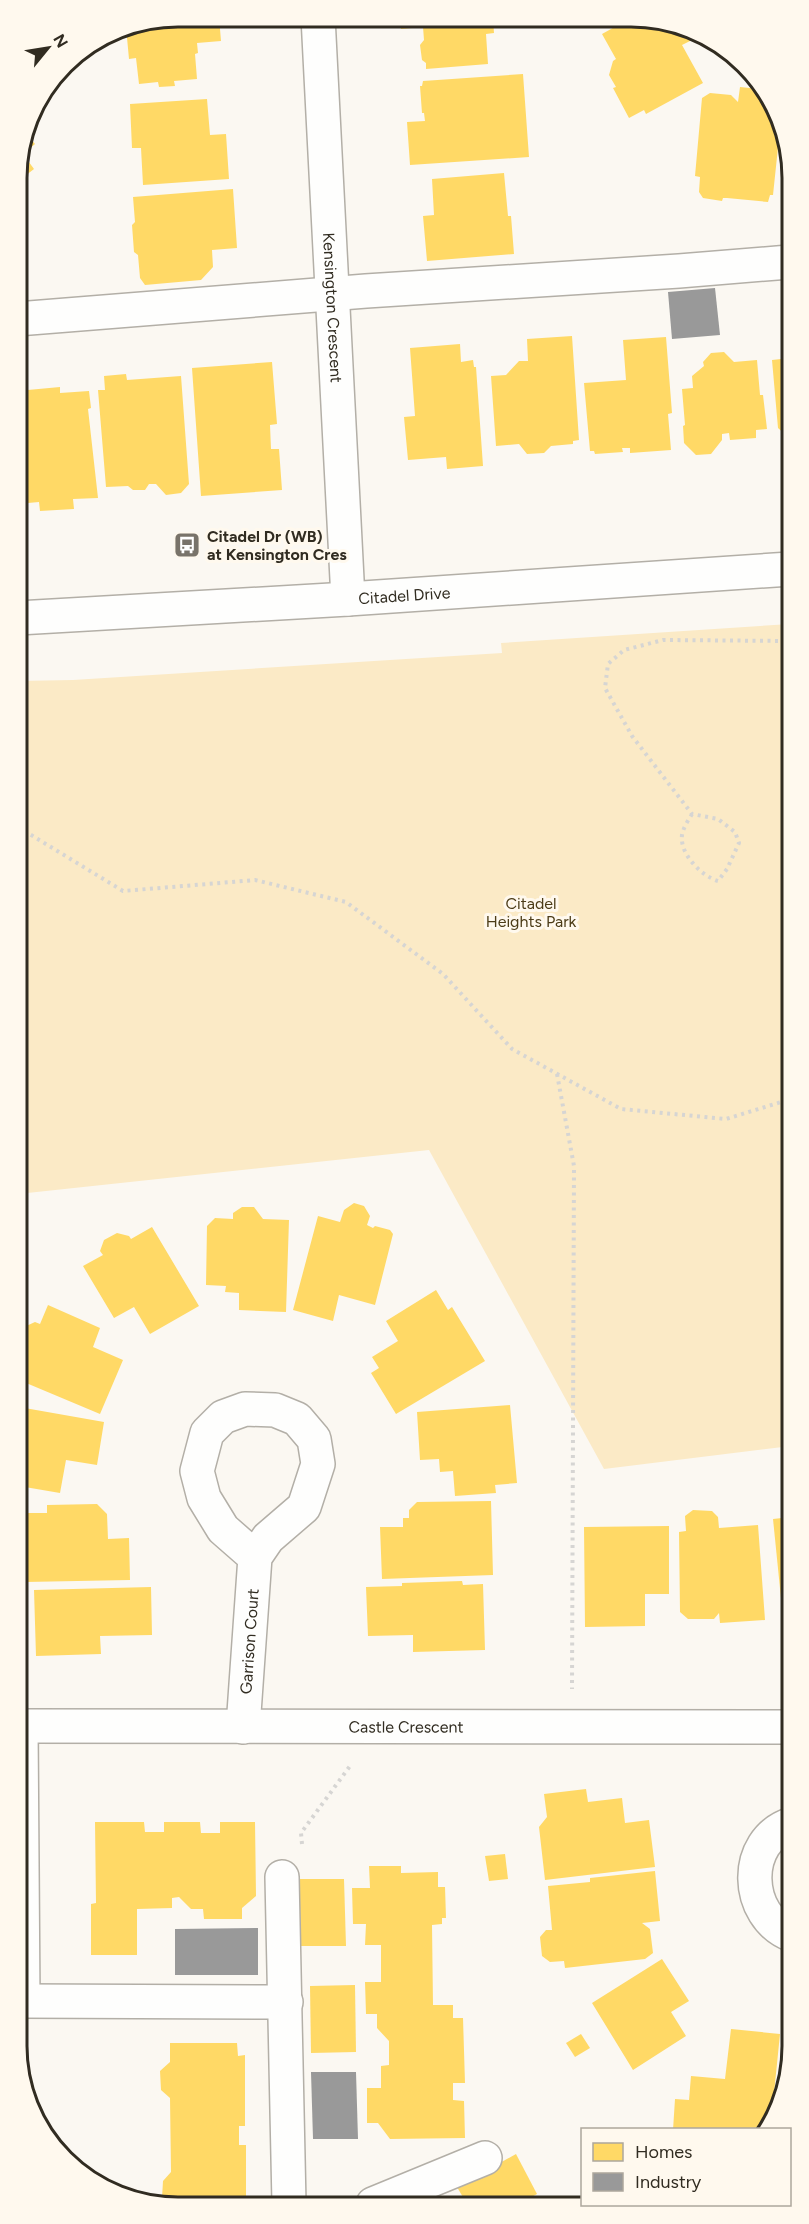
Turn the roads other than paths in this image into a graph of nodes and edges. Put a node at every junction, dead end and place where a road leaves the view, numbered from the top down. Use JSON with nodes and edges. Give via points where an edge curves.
{"nodes":[{"id":1,"x":319,"y":27,"type":"edge"},
{"id":2,"x":782,"y":263,"type":"edge"},
{"id":3,"x":333,"y":295,"type":"junction"},
{"id":4,"x":27,"y":319,"type":"edge"},
{"id":5,"x":782,"y":570,"type":"edge"},
{"id":6,"x":348,"y":599,"type":"junction"},
{"id":7,"x":27,"y":617,"type":"edge"},
{"id":8,"x":255,"y":1557,"type":"dead end"},
{"id":9,"x":27,"y":1726,"type":"edge"},
{"id":10,"x":782,"y":1726,"type":"edge"},
{"id":11,"x":243,"y":1727,"type":"junction"},
{"id":12,"x":782,"y":1830,"type":"edge"},
{"id":13,"x":282,"y":1877,"type":"dead end"},
{"id":14,"x":782,"y":1929,"type":"edge"},
{"id":15,"x":27,"y":2001,"type":"edge"},
{"id":16,"x":286,"y":2002,"type":"junction"},
{"id":17,"x":485,"y":2158,"type":"dead end"},
{"id":18,"x":289,"y":2197,"type":"edge"},
{"id":19,"x":390,"y":2197,"type":"edge"}],
"edges":[{"from":1,"to":3,"type":"street","name":"Kensington Crescent"},
{"from":2,"to":3,"type":"street"},
{"from":3,"to":4,"type":"street"},
{"from":3,"to":6,"type":"street","name":"Kensington Crescent"},
{"from":5,"to":6,"type":"street","name":"Citadel Drive"},
{"from":6,"to":7,"type":"street","name":"Citadel Drive"},
{"from":8,"to":11,"type":"street","name":"Garrison Court"},
{"from":9,"to":11,"type":"street","name":"Castle Crescent"},
{"from":10,"to":11,"type":"street","name":"Castle Crescent"},
{"from":12,"to":14,"type":"street","via":[[760,1852],[754,1890],[761,1908]]},
{"from":13,"to":16,"type":"street"},
{"from":15,"to":16,"type":"street","name":"Castle Crescent"},
{"from":16,"to":18,"type":"street"},
{"from":17,"to":19,"type":"street"}]}
